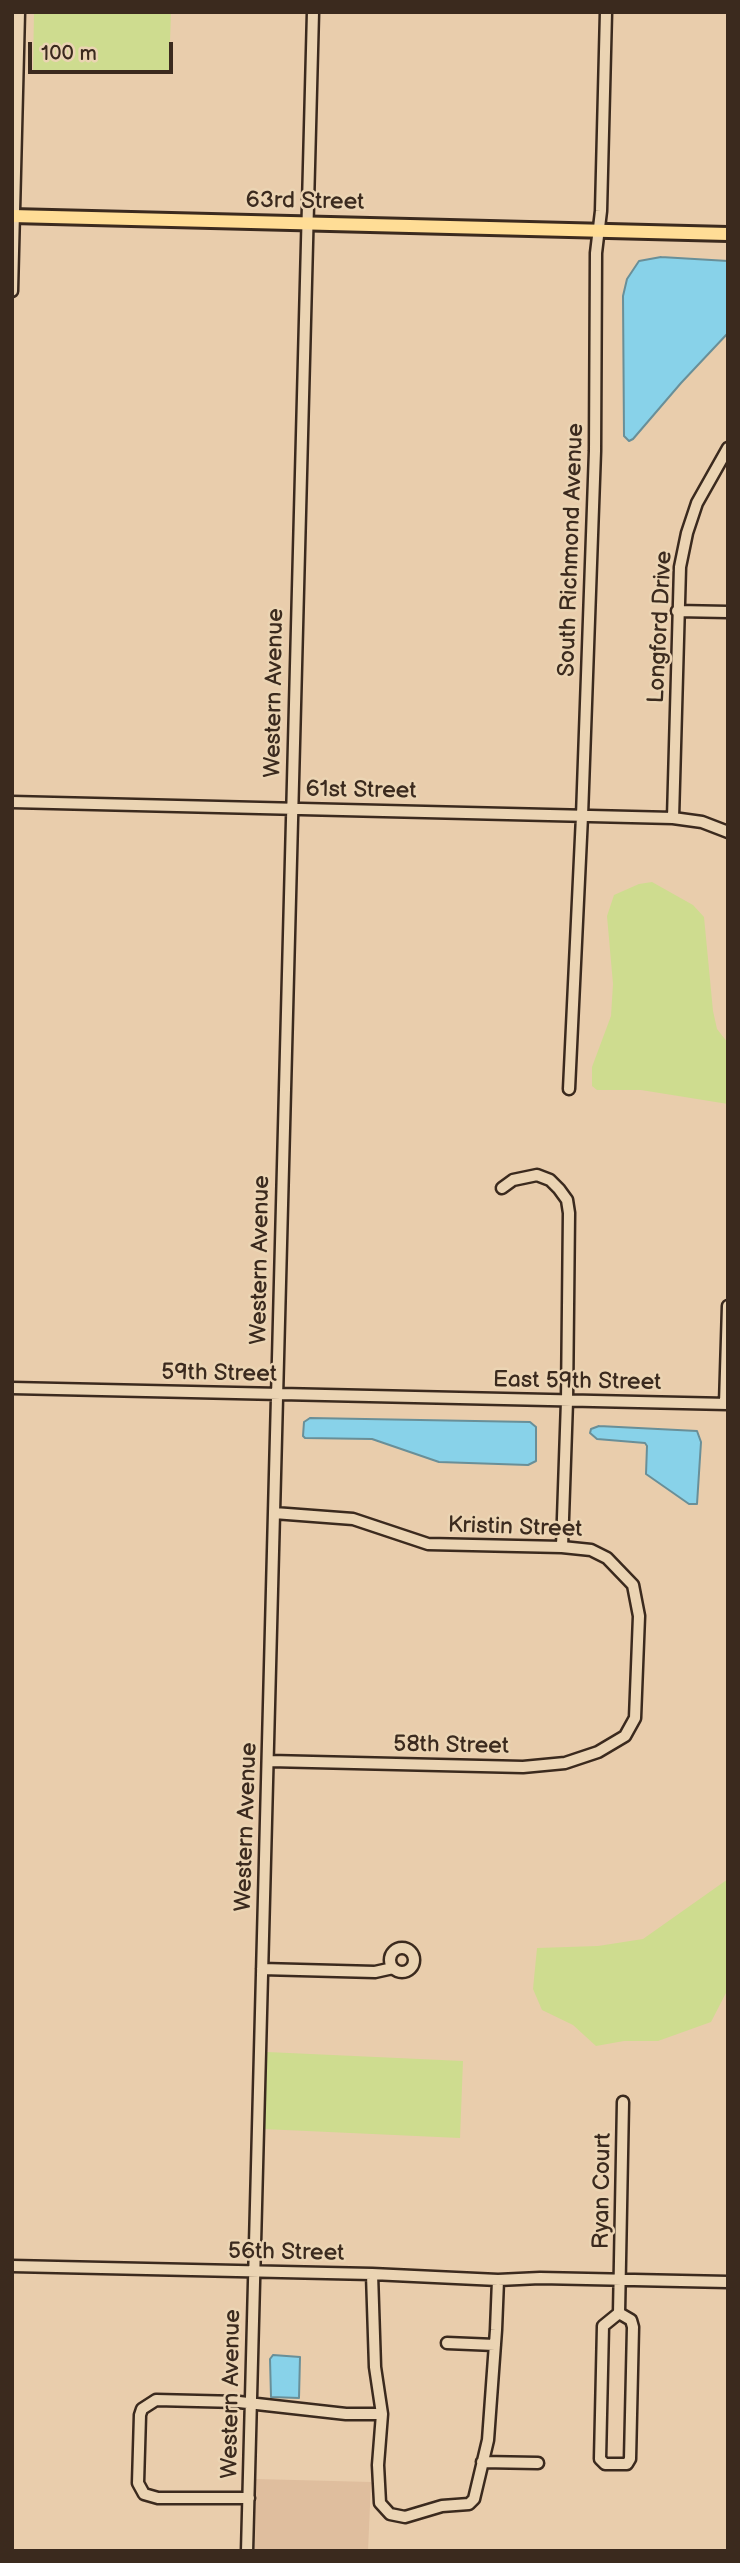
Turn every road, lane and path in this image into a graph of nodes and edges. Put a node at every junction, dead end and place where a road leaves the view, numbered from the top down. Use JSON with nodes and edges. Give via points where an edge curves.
{"nodes":[{"id":1,"x":19,"y":12,"type":"edge"},
{"id":2,"x":313,"y":12,"type":"edge"},
{"id":3,"x":606,"y":12,"type":"edge"},
{"id":4,"x":13,"y":216,"type":"edge"},
{"id":5,"x":307,"y":223,"type":"junction"},
{"id":6,"x":597,"y":231,"type":"junction"},
{"id":7,"x":728,"y":233,"type":"edge"},
{"id":8,"x":12,"y":291,"type":"edge"},
{"id":9,"x":728,"y":448,"type":"edge"},
{"id":10,"x":677,"y":611,"type":"junction"},
{"id":11,"x":728,"y":612,"type":"edge"},
{"id":12,"x":12,"y":803,"type":"edge"},
{"id":13,"x":292,"y":809,"type":"junction"},
{"id":14,"x":582,"y":816,"type":"junction"},
{"id":15,"x":673,"y":818,"type":"junction"},
{"id":16,"x":728,"y":832,"type":"edge"},
{"id":17,"x":569,"y":1089,"type":"dead end"},
{"id":18,"x":502,"y":1188,"type":"dead end"},
{"id":19,"x":728,"y":1306,"type":"edge"},
{"id":20,"x":12,"y":1388,"type":"edge"},
{"id":21,"x":277,"y":1394,"type":"junction"},
{"id":22,"x":425,"y":1398,"type":"joint"},
{"id":23,"x":567,"y":1401,"type":"junction"},
{"id":24,"x":726,"y":1404,"type":"edge"},
{"id":25,"x":274,"y":1513,"type":"junction"},
{"id":26,"x":562,"y":1546,"type":"junction"},
{"id":27,"x":625,"y":1736,"type":"joint"},
{"id":28,"x":270,"y":1761,"type":"junction"},
{"id":29,"x":393,"y":1968,"type":"dead end"},
{"id":30,"x":262,"y":1969,"type":"junction"},
{"id":31,"x":624,"y":2102,"type":"dead end"},
{"id":32,"x":12,"y":2266,"type":"edge"},
{"id":33,"x":254,"y":2272,"type":"junction"},
{"id":34,"x":372,"y":2274,"type":"junction"},
{"id":35,"x":498,"y":2280,"type":"junction"},
{"id":36,"x":620,"y":2281,"type":"junction"},
{"id":37,"x":728,"y":2283,"type":"edge"},
{"id":38,"x":619,"y":2313,"type":"junction"},
{"id":39,"x":447,"y":2343,"type":"dead end"},
{"id":40,"x":495,"y":2344,"type":"junction"},
{"id":41,"x":251,"y":2405,"type":"junction"},
{"id":42,"x":382,"y":2414,"type":"junction"},
{"id":43,"x":482,"y":2462,"type":"junction"},
{"id":44,"x":538,"y":2463,"type":"dead end"},
{"id":45,"x":249,"y":2498,"type":"junction"},
{"id":46,"x":247,"y":2551,"type":"edge"}],
"edges":[{"from":1,"to":4,"type":"street"},
{"from":2,"to":5,"type":"street","name":"Western Avenue"},
{"from":3,"to":6,"type":"street","name":"South Richmond Avenue"},
{"from":4,"to":5,"type":"main road","name":"63rd Street"},
{"from":4,"to":8,"type":"street"},
{"from":5,"to":6,"type":"main road","name":"63rd Street"},
{"from":5,"to":13,"type":"street","name":"Western Avenue"},
{"from":6,"to":7,"type":"main road","name":"63rd Street"},
{"from":6,"to":14,"type":"street","name":"South Richmond Avenue","via":[[595,450]]},
{"from":9,"to":10,"type":"street","name":"Longford Drive","via":[[692,517],[680,567]]},
{"from":10,"to":11,"type":"street"},
{"from":10,"to":15,"type":"street","name":"Longford Drive"},
{"from":12,"to":13,"type":"street","name":"61st Street"},
{"from":13,"to":14,"type":"street","name":"61st Street"},
{"from":13,"to":21,"type":"street","name":"Western Avenue"},
{"from":14,"to":15,"type":"street","name":"61st Street"},
{"from":14,"to":17,"type":"street","name":"South Richmond Avenue"},
{"from":15,"to":16,"type":"street","name":"61st Street"},
{"from":18,"to":23,"type":"street","via":[[513,1180],[537,1175],[567,1200]]},
{"from":19,"to":24,"type":"street"},
{"from":20,"to":21,"type":"street","name":"59th Street"},
{"from":21,"to":22,"type":"street","name":"59th Street"},
{"from":21,"to":25,"type":"street","name":"Western Avenue"},
{"from":22,"to":23,"type":"street","name":"East 59th Street"},
{"from":23,"to":24,"type":"street","name":"East 59th Street"},
{"from":23,"to":26,"type":"street"},
{"from":25,"to":26,"type":"street","name":"Kristin Street","via":[[353,1519],[428,1544]]},
{"from":25,"to":28,"type":"street","name":"Western Avenue"},
{"from":26,"to":27,"type":"street","name":"Kristin Street","via":[[591,1550],[607,1558],[633,1585],[639,1616],[635,1718]]},
{"from":27,"to":28,"type":"street","name":"58th Street","via":[[578,1759],[541,1766]]},
{"from":28,"to":30,"type":"street","name":"Western Avenue"},
{"from":29,"to":30,"type":"street","via":[[376,1972]]},
{"from":30,"to":33,"type":"street","name":"Western Avenue"},
{"from":31,"to":36,"type":"street","name":"Ryan Court"},
{"from":32,"to":33,"type":"street","name":"56th Street"},
{"from":33,"to":34,"type":"street","name":"56th Street"},
{"from":33,"to":41,"type":"street","name":"Western Avenue"},
{"from":34,"to":35,"type":"street","name":"56th Street"},
{"from":34,"to":42,"type":"street","via":[[375,2367]]},
{"from":35,"to":36,"type":"street","name":"56th Street"},
{"from":35,"to":40,"type":"street"},
{"from":36,"to":37,"type":"street","name":"56th Street"},
{"from":36,"to":38,"type":"street","name":"Ryan Court"},
{"from":38,"to":38,"type":"street","via":[[634,2327],[630,2459],[627,2464],[605,2464],[600,2459],[603,2326]]},
{"from":39,"to":40,"type":"street"},
{"from":40,"to":43,"type":"street","via":[[488,2440]]},
{"from":41,"to":42,"type":"street"},
{"from":41,"to":45,"type":"street","name":"Western Avenue"},
{"from":41,"to":45,"type":"street","via":[[156,2400],[147,2404],[140,2416],[138,2451],[138,2483],[150,2497]]},
{"from":42,"to":43,"type":"street","via":[[378,2487],[380,2503],[390,2514],[405,2517],[469,2504],[476,2494]]},
{"from":43,"to":44,"type":"street"},
{"from":45,"to":46,"type":"street","name":"Western Avenue"}]}
